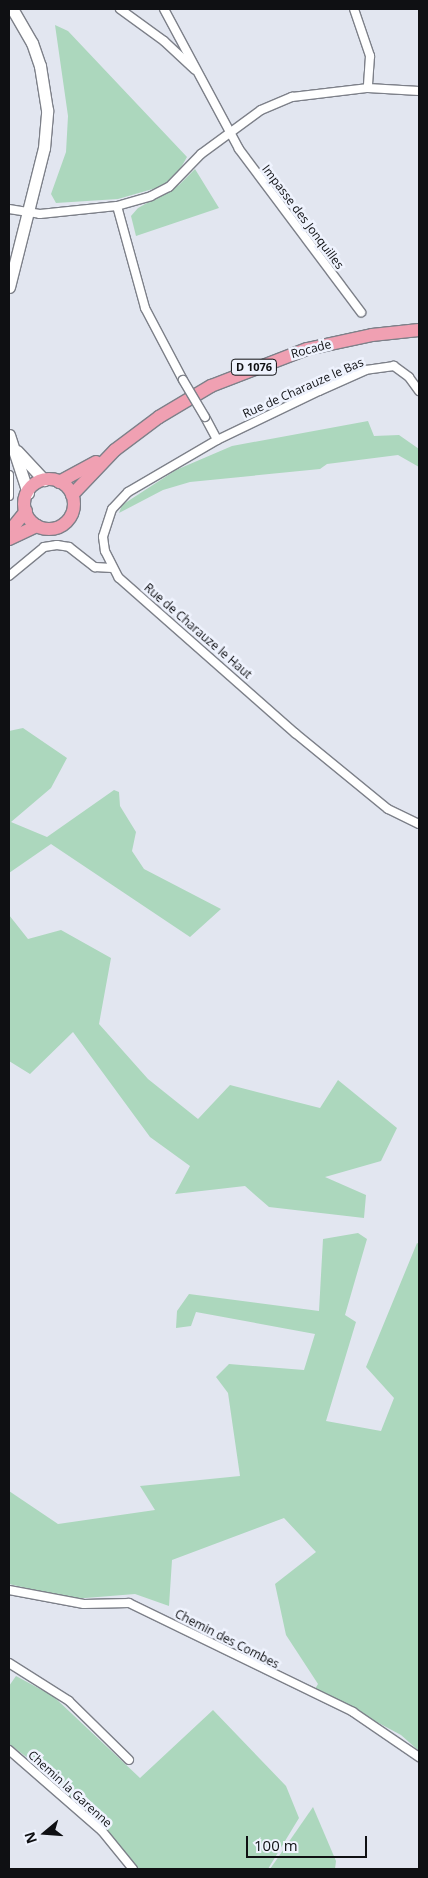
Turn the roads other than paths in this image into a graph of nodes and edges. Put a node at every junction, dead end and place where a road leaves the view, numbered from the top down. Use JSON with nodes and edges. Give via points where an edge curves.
{"nodes":[{"id":1,"x":12,"y":9,"type":"edge"},
{"id":2,"x":120,"y":9,"type":"edge"},
{"id":3,"x":164,"y":9,"type":"edge"},
{"id":4,"x":354,"y":9,"type":"edge"},
{"id":5,"x":200,"y":75,"type":"junction"},
{"id":6,"x":368,"y":88,"type":"junction"},
{"id":7,"x":419,"y":91,"type":"edge"},
{"id":8,"x":230,"y":133,"type":"junction"},
{"id":9,"x":117,"y":206,"type":"junction"},
{"id":10,"x":9,"y":209,"type":"edge"},
{"id":11,"x":27,"y":212,"type":"junction"},
{"id":12,"x":9,"y":287,"type":"edge"},
{"id":13,"x":361,"y":312,"type":"dead end"},
{"id":14,"x":419,"y":330,"type":"edge"},
{"id":15,"x":419,"y":391,"type":"edge"},
{"id":16,"x":10,"y":439,"type":"edge"},
{"id":17,"x":217,"y":440,"type":"junction"},
{"id":18,"x":109,"y":454,"type":"junction"},
{"id":19,"x":9,"y":475,"type":"edge"},
{"id":20,"x":44,"y":480,"type":"junction"},
{"id":21,"x":59,"y":482,"type":"junction"},
{"id":22,"x":28,"y":493,"type":"junction"},
{"id":23,"x":72,"y":495,"type":"junction"},
{"id":24,"x":9,"y":496,"type":"edge"},
{"id":25,"x":26,"y":511,"type":"junction"},
{"id":26,"x":37,"y":526,"type":"junction"},
{"id":27,"x":9,"y":532,"type":"edge"},
{"id":28,"x":9,"y":539,"type":"edge"},
{"id":29,"x":112,"y":568,"type":"junction"},
{"id":30,"x":9,"y":576,"type":"edge"},
{"id":31,"x":419,"y":824,"type":"edge"},
{"id":32,"x":9,"y":1590,"type":"edge"},
{"id":33,"x":9,"y":1663,"type":"edge"},
{"id":34,"x":9,"y":1750,"type":"edge"},
{"id":35,"x":419,"y":1757,"type":"edge"},
{"id":36,"x":129,"y":1760,"type":"dead end"},
{"id":37,"x":133,"y":1869,"type":"edge"}],
"edges":[{"from":1,"to":11,"type":"street","via":[[32,43],[46,93],[44,148]]},
{"from":2,"to":5,"type":"street","via":[[164,41]]},
{"from":3,"to":5,"type":"street","name":"Impasse des Jonquilles"},
{"from":4,"to":6,"type":"street","via":[[370,56]]},
{"from":5,"to":8,"type":"street","name":"Impasse des Jonquilles"},
{"from":6,"to":7,"type":"street"},
{"from":6,"to":8,"type":"street","via":[[292,96],[261,110]]},
{"from":8,"to":9,"type":"street","via":[[201,154],[170,187]]},
{"from":8,"to":13,"type":"street","name":"Impasse des Jonquilles","via":[[276,202]]},
{"from":9,"to":11,"type":"street"},
{"from":9,"to":17,"type":"street","bridge":true,"via":[[142,300]]},
{"from":10,"to":11,"type":"street"},
{"from":11,"to":12,"type":"street"},
{"from":14,"to":18,"type":"main road","name":"Rocade","number":"D 1076","via":[[336,342],[245,370],[184,401]]},
{"from":15,"to":17,"type":"street","name":"Rue de Charauze le Bas","via":[[409,377],[394,366],[366,370]]},
{"from":16,"to":20,"type":"street","via":[[27,466]]},
{"from":16,"to":22,"type":"street"},
{"from":17,"to":29,"type":"street","via":[[128,492],[112,509],[103,538]]},
{"from":18,"to":21,"type":"main road","name":"Rocade","number":"D 1076"},
{"from":18,"to":23,"type":"main road","name":"Rocade","number":"D 1076"},
{"from":19,"to":24,"type":"street"},
{"from":20,"to":21,"type":"main road"},
{"from":20,"to":22,"type":"main road"},
{"from":21,"to":23,"type":"main road"},
{"from":22,"to":25,"type":"main road"},
{"from":23,"to":26,"type":"main road","via":[[73,510],[65,523],[52,529]]},
{"from":25,"to":26,"type":"main road"},
{"from":25,"to":27,"type":"main road"},
{"from":26,"to":28,"type":"main road"},
{"from":29,"to":30,"type":"street","via":[[95,567],[69,547],[57,546],[44,548]]},
{"from":29,"to":31,"type":"street","name":"Rue de Charauze le Haut","via":[[295,733],[388,808]]},
{"from":32,"to":35,"type":"street","name":"Chemin des Combes","via":[[84,1604],[130,1603],[353,1712]]},
{"from":33,"to":36,"type":"street","via":[[69,1701]]},
{"from":34,"to":37,"type":"street","name":"Chemin la Garenne","via":[[102,1832]]}]}
